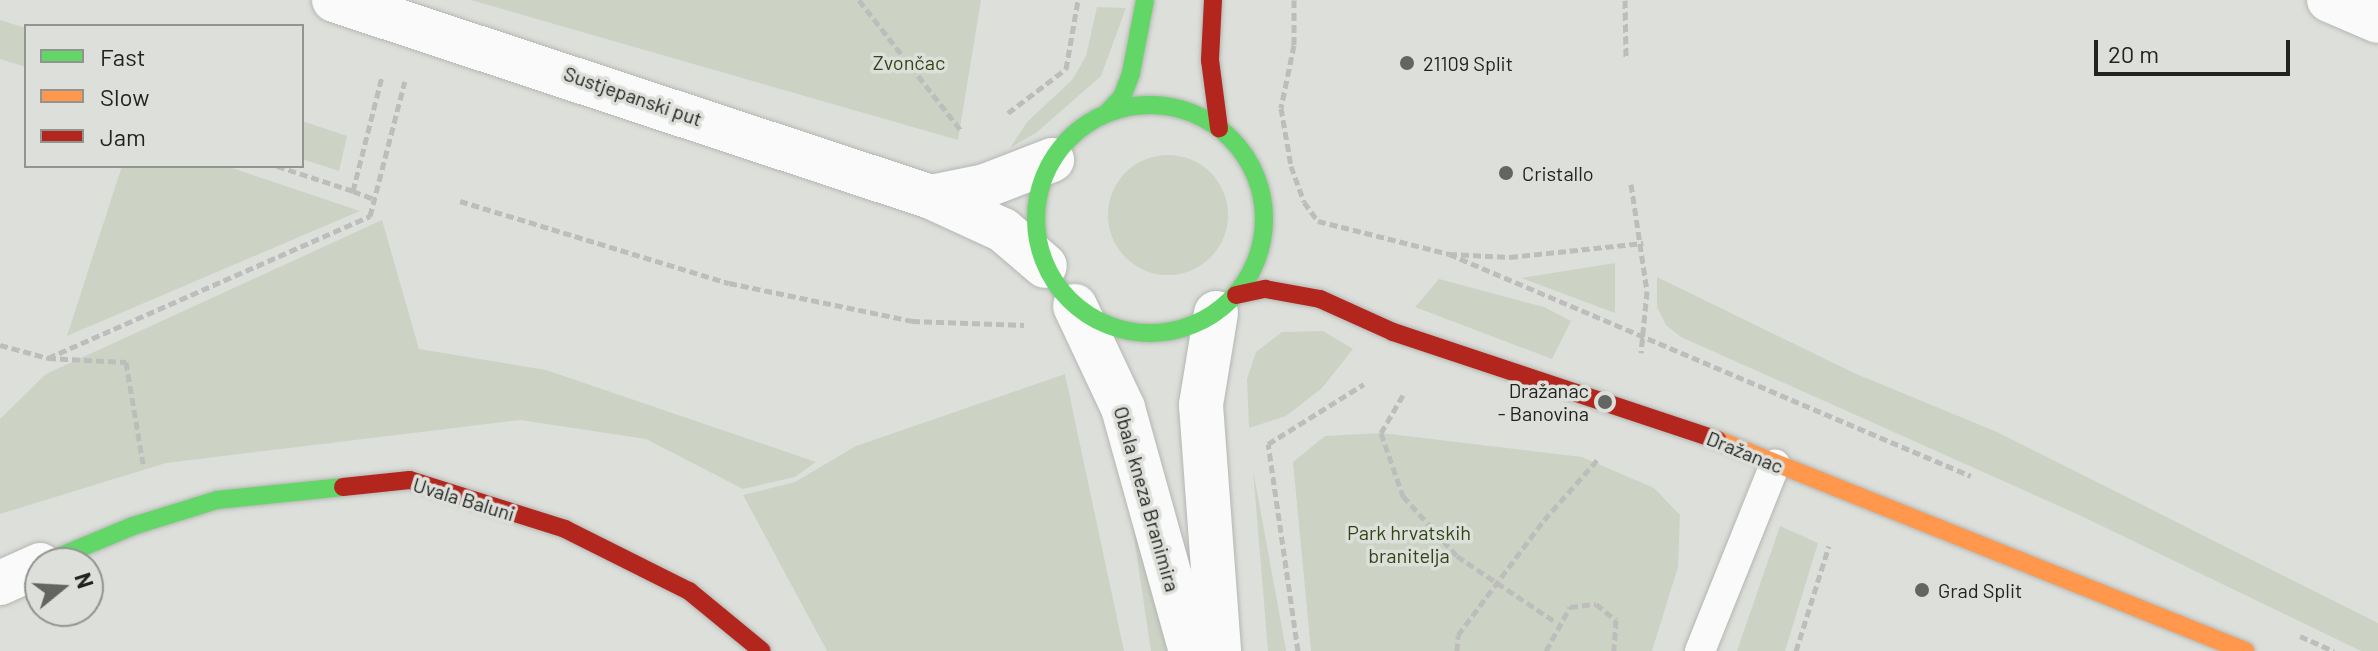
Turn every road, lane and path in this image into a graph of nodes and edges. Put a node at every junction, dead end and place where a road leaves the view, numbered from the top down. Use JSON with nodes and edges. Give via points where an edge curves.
{"nodes":[{"id":1,"x":334,"y":0,"type":"edge"},
{"id":2,"x":859,"y":0,"type":"edge"},
{"id":3,"x":1145,"y":0,"type":"edge"},
{"id":4,"x":1213,"y":0,"type":"edge"},
{"id":5,"x":1294,"y":0,"type":"edge"},
{"id":6,"x":1625,"y":0,"type":"edge"},
{"id":7,"x":2329,"y":0,"type":"edge"},
{"id":8,"x":2378,"y":21,"type":"edge"},
{"id":9,"x":1626,"y":57,"type":"dead end"},
{"id":10,"x":383,"y":70,"type":"dead end"},
{"id":11,"x":406,"y":77,"type":"dead end"},
{"id":12,"x":1107,"y":113,"type":"junction"},
{"id":13,"x":1219,"y":128,"type":"junction"},
{"id":14,"x":970,"y":142,"type":"dead end"},
{"id":15,"x":1052,"y":160,"type":"junction"},
{"id":16,"x":283,"y":168,"type":"edge"},
{"id":17,"x":1631,"y":184,"type":"dead end"},
{"id":18,"x":353,"y":191,"type":"junction"},
{"id":19,"x":931,"y":197,"type":"junction"},
{"id":20,"x":375,"y":199,"type":"junction"},
{"id":21,"x":460,"y":201,"type":"dead end"},
{"id":22,"x":1643,"y":243,"type":"junction"},
{"id":23,"x":1045,"y":266,"type":"junction"},
{"id":24,"x":1226,"y":304,"type":"junction"},
{"id":25,"x":1075,"y":306,"type":"junction"},
{"id":26,"x":1029,"y":325,"type":"dead end"},
{"id":27,"x":0,"y":345,"type":"edge"},
{"id":28,"x":48,"y":358,"type":"junction"},
{"id":29,"x":1373,"y":386,"type":"dead end"},
{"id":30,"x":1388,"y":390,"type":"dead end"},
{"id":31,"x":1629,"y":409,"type":"junction"},
{"id":32,"x":1775,"y":464,"type":"junction"},
{"id":33,"x":1757,"y":503,"type":"junction"},
{"id":34,"x":152,"y":520,"type":"junction"},
{"id":35,"x":84,"y":547,"type":"edge"},
{"id":36,"x":24,"y":572,"type":"edge"},
{"id":37,"x":0,"y":583,"type":"edge"},
{"id":38,"x":1496,"y":586,"type":"junction"},
{"id":39,"x":1557,"y":623,"type":"junction"},
{"id":40,"x":2186,"y":638,"type":"edge"},
{"id":41,"x":762,"y":651,"type":"edge"},
{"id":42,"x":1191,"y":651,"type":"edge"},
{"id":43,"x":1219,"y":651,"type":"edge"},
{"id":44,"x":1298,"y":651,"type":"edge"},
{"id":45,"x":1457,"y":651,"type":"edge"},
{"id":46,"x":1546,"y":651,"type":"edge"},
{"id":47,"x":1614,"y":651,"type":"edge"},
{"id":48,"x":1700,"y":651,"type":"edge"},
{"id":49,"x":1796,"y":651,"type":"edge"},
{"id":50,"x":2245,"y":651,"type":"edge"}],
"edges":[{"from":1,"to":19,"type":"street","name":"Sustjepanski put"},
{"from":2,"to":14,"type":"path"},
{"from":3,"to":12,"type":"street","via":[[1131,73],[1122,97]]},
{"from":4,"to":13,"type":"street","via":[[1210,71]]},
{"from":5,"to":22,"type":"path","via":[[1294,45],[1281,108],[1291,166],[1304,202],[1318,221],[1449,254],[1510,257]]},
{"from":6,"to":9,"type":"path"},
{"from":7,"to":8,"type":"street"},
{"from":10,"to":18,"type":"path"},
{"from":11,"to":20,"type":"path"},
{"from":12,"to":13,"type":"street","via":[[1135,105],[1165,106],[1194,113]]},
{"from":12,"to":15,"type":"street","via":[[1075,132]]},
{"from":13,"to":24,"type":"street","via":[[1241,151],[1264,209],[1258,255]]},
{"from":15,"to":19,"type":"street","name":"Sustjepanski put","via":[[985,186]]},
{"from":15,"to":23,"type":"street","via":[[1038,194],[1036,230]]},
{"from":16,"to":18,"type":"path"},
{"from":17,"to":22,"type":"path"},
{"from":18,"to":20,"type":"path"},
{"from":19,"to":23,"type":"street","name":"Sustjepanski put","via":[[1003,230]]},
{"from":20,"to":28,"type":"path","via":[[370,216]]},
{"from":21,"to":26,"type":"path","via":[[729,283],[912,321]]},
{"from":22,"to":31,"type":"path","via":[[1647,291]]},
{"from":23,"to":25,"type":"street"},
{"from":24,"to":25,"type":"street","via":[[1190,327],[1130,332],[1100,323]]},
{"from":24,"to":31,"type":"street","name":"Dražanac","via":[[1265,289],[1320,299],[1393,332]]},
{"from":24,"to":43,"type":"street","via":[[1201,405]]},
{"from":25,"to":42,"type":"street","name":"Obala kneza Branimira","via":[[1123,408]]},
{"from":27,"to":28,"type":"path"},
{"from":28,"to":34,"type":"path","via":[[126,362]]},
{"from":29,"to":44,"type":"path","via":[[1363,383],[1268,444]]},
{"from":30,"to":38,"type":"path","via":[[1403,395],[1381,433],[1403,496],[1457,556]]},
{"from":31,"to":32,"type":"street","name":"Dražanac"},
{"from":31,"to":38,"type":"path","via":[[1610,442]]},
{"from":32,"to":33,"type":"lane"},
{"from":32,"to":40,"type":"street","name":"Dražanac"},
{"from":33,"to":48,"type":"lane"},
{"from":33,"to":49,"type":"path","via":[[1834,532]]},
{"from":34,"to":35,"type":"street","name":"Uvala Baluni"},
{"from":34,"to":41,"type":"street","name":"Uvala Baluni","via":[[217,500],[410,480],[565,529],[689,591]]},
{"from":36,"to":37,"type":"street","name":"Uvala Baluni"},
{"from":38,"to":39,"type":"path"},
{"from":38,"to":45,"type":"path","via":[[1458,635]]},
{"from":39,"to":46,"type":"path"},
{"from":39,"to":47,"type":"path","via":[[1570,607],[1596,604],[1616,620]]},
{"from":40,"to":50,"type":"street","name":"Dražanac"}]}
